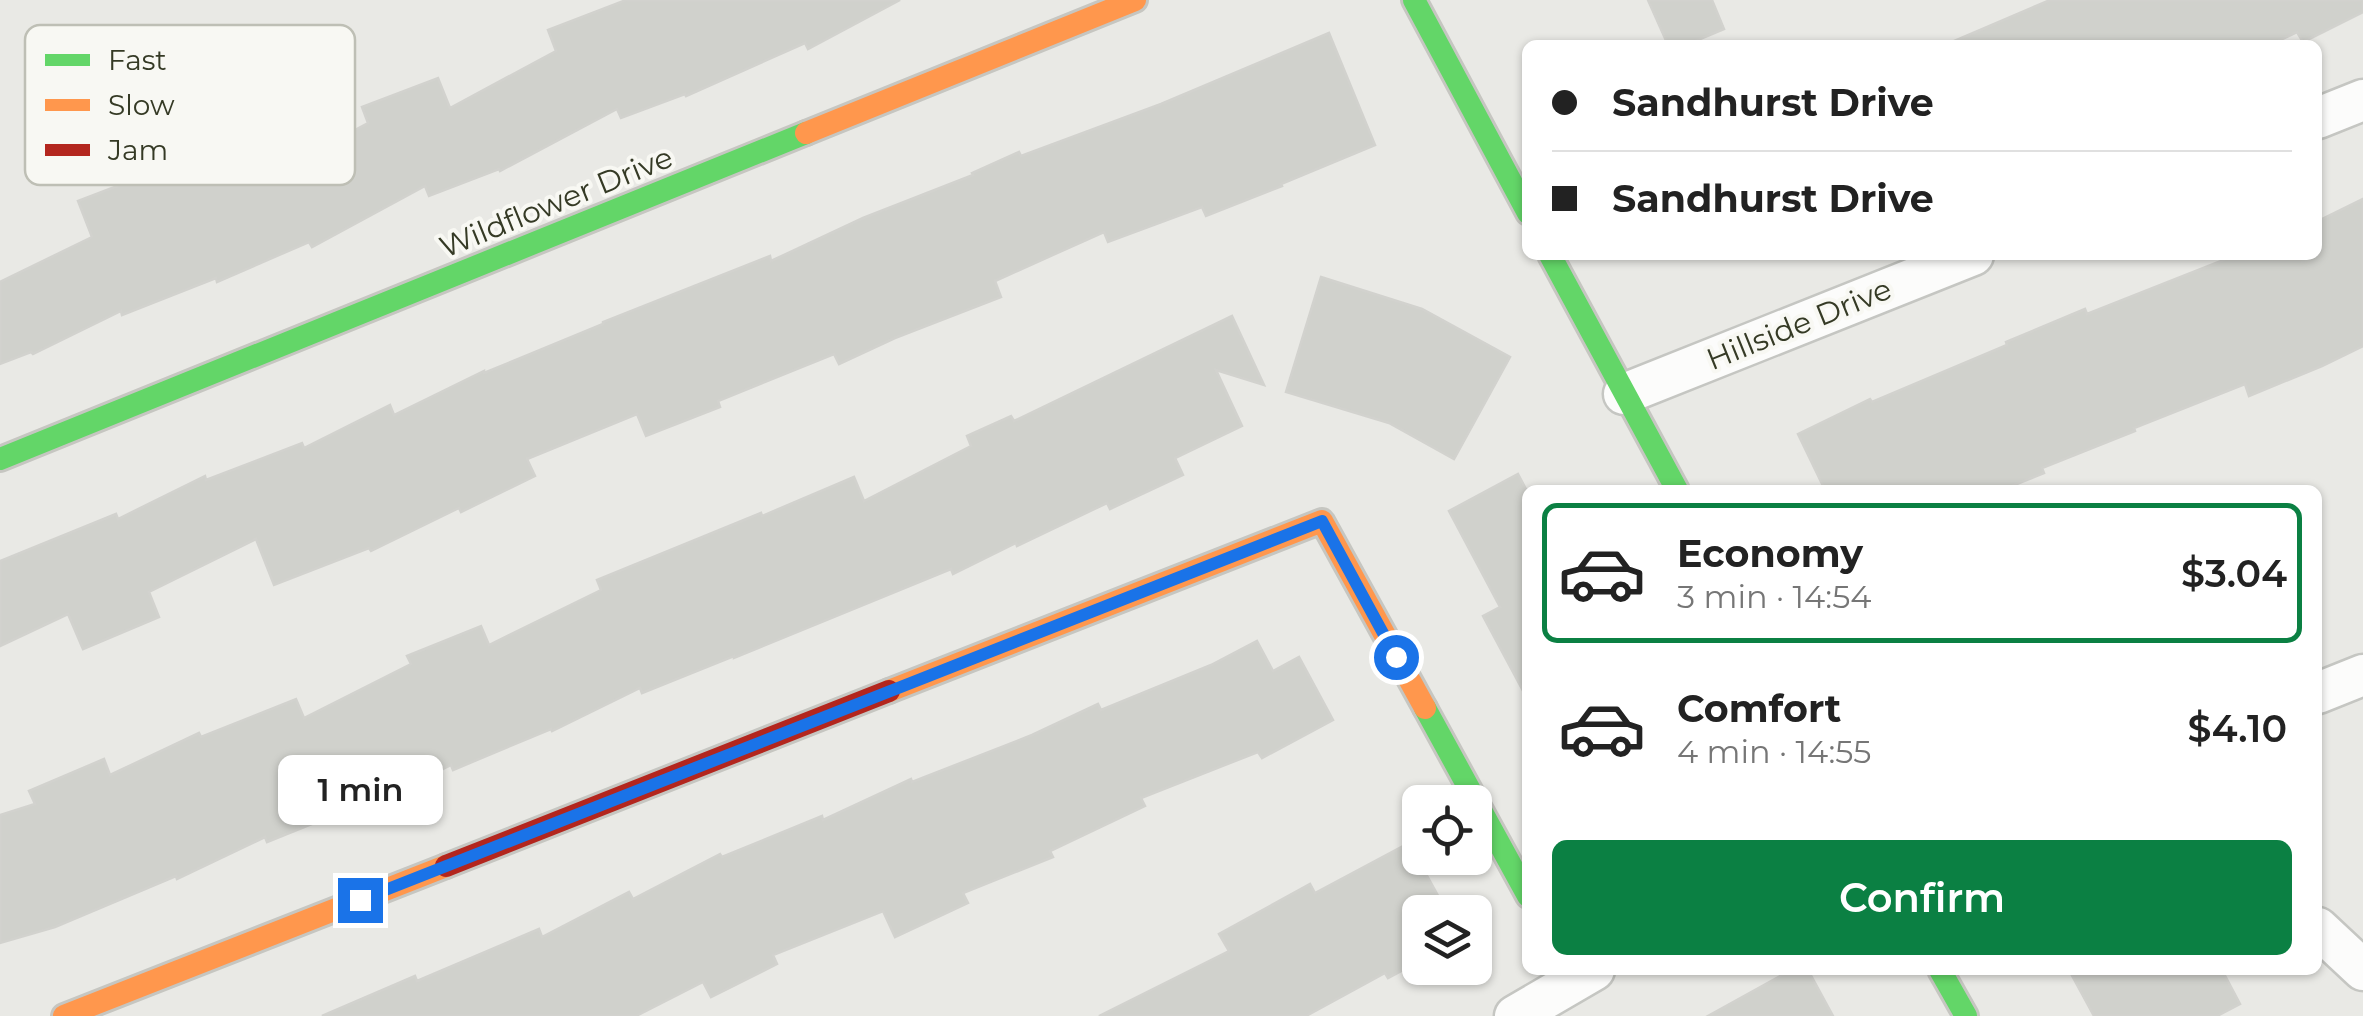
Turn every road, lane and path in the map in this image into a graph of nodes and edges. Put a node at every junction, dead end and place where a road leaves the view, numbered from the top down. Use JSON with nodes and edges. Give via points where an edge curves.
{"nodes":[{"id":1,"x":1135,"y":0,"type":"edge"},
{"id":2,"x":1414,"y":0,"type":"edge"},
{"id":3,"x":2363,"y":100,"type":"edge"},
{"id":4,"x":2322,"y":116,"type":"edge"},
{"id":5,"x":1522,"y":201,"type":"edge"},
{"id":6,"x":1553,"y":260,"type":"edge"},
{"id":7,"x":1961,"y":260,"type":"edge"},
{"id":8,"x":1624,"y":394,"type":"junction"},
{"id":9,"x":0,"y":459,"type":"edge"},
{"id":10,"x":1674,"y":485,"type":"edge"},
{"id":11,"x":2363,"y":675,"type":"edge"},
{"id":12,"x":2322,"y":691,"type":"edge"},
{"id":13,"x":1522,"y":885,"type":"edge"},
{"id":14,"x":2322,"y":932,"type":"edge"},
{"id":15,"x":2363,"y":970,"type":"edge"},
{"id":16,"x":1577,"y":975,"type":"edge"},
{"id":17,"x":1943,"y":975,"type":"edge"},
{"id":18,"x":64,"y":1016,"type":"edge"},
{"id":19,"x":1515,"y":1016,"type":"edge"},
{"id":20,"x":1966,"y":1016,"type":"edge"}],
"edges":[{"from":1,"to":9,"type":"street","name":"Wildflower Drive"},
{"from":2,"to":5,"type":"street"},
{"from":3,"to":4,"type":"street"},
{"from":6,"to":8,"type":"street"},
{"from":7,"to":8,"type":"street","name":"Hillside Drive"},
{"from":8,"to":10,"type":"street"},
{"from":11,"to":12,"type":"street"},
{"from":13,"to":18,"type":"street","via":[[1322,521]]},
{"from":14,"to":15,"type":"street"},
{"from":16,"to":19,"type":"street"},
{"from":17,"to":20,"type":"street"}]}
